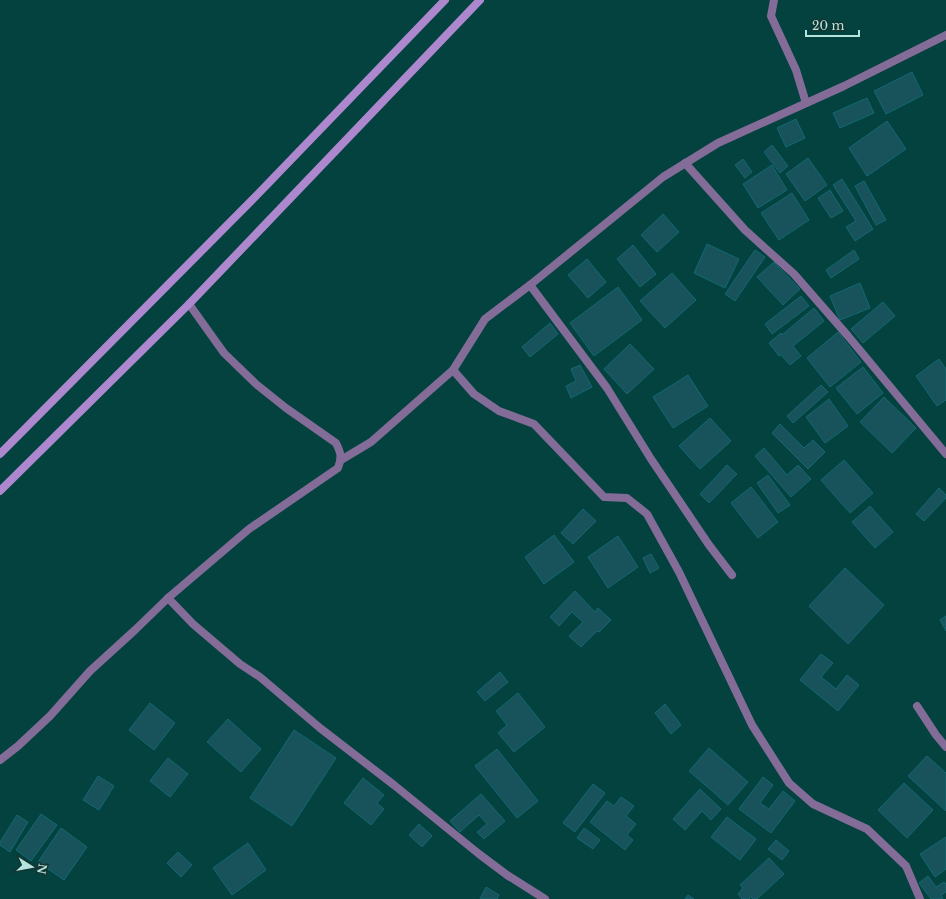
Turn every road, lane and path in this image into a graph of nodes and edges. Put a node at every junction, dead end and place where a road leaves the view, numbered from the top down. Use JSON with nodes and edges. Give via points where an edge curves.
{"nodes":[{"id":1,"x":444,"y":0,"type":"edge"},
{"id":2,"x":480,"y":0,"type":"edge"},
{"id":3,"x":774,"y":0,"type":"edge"},
{"id":4,"x":946,"y":35,"type":"edge"},
{"id":5,"x":806,"y":103,"type":"junction"},
{"id":6,"x":685,"y":163,"type":"junction"},
{"id":7,"x":530,"y":285,"type":"junction"},
{"id":8,"x":189,"y":304,"type":"junction"},
{"id":9,"x":454,"y":370,"type":"junction"},
{"id":10,"x":0,"y":454,"type":"edge"},
{"id":11,"x":946,"y":454,"type":"edge"},
{"id":12,"x":341,"y":460,"type":"junction"},
{"id":13,"x":0,"y":491,"type":"edge"},
{"id":14,"x":732,"y":576,"type":"dead end"},
{"id":15,"x":168,"y":598,"type":"junction"},
{"id":16,"x":917,"y":706,"type":"dead end"},
{"id":17,"x":946,"y":747,"type":"edge"},
{"id":18,"x":0,"y":760,"type":"edge"},
{"id":19,"x":545,"y":899,"type":"edge"},
{"id":20,"x":920,"y":899,"type":"edge"}],
"edges":[{"from":1,"to":10,"type":"street"},
{"from":2,"to":8,"type":"street"},
{"from":3,"to":5,"type":"street","via":[[771,16],[796,70]]},
{"from":4,"to":5,"type":"street"},
{"from":5,"to":6,"type":"street","via":[[718,143]]},
{"from":6,"to":7,"type":"street","via":[[663,177]]},
{"from":6,"to":11,"type":"street","via":[[745,230],[794,274]]},
{"from":7,"to":9,"type":"street","via":[[485,319]]},
{"from":7,"to":14,"type":"street","via":[[607,388],[651,458]]},
{"from":8,"to":12,"type":"street","via":[[224,353],[256,384],[336,443]]},
{"from":8,"to":13,"type":"street"},
{"from":9,"to":12,"type":"street","via":[[371,442]]},
{"from":9,"to":20,"type":"street","via":[[480,399],[500,411],[534,424],[604,497],[627,498],[648,514],[679,572],[752,725],[789,783],[813,804],[867,829],[906,866]]},
{"from":12,"to":15,"type":"street","via":[[338,468],[248,529]]},
{"from":15,"to":18,"type":"street","via":[[90,671],[50,716]]},
{"from":15,"to":19,"type":"street","via":[[193,624],[320,728],[479,854]]},
{"from":16,"to":17,"type":"street"}]}
